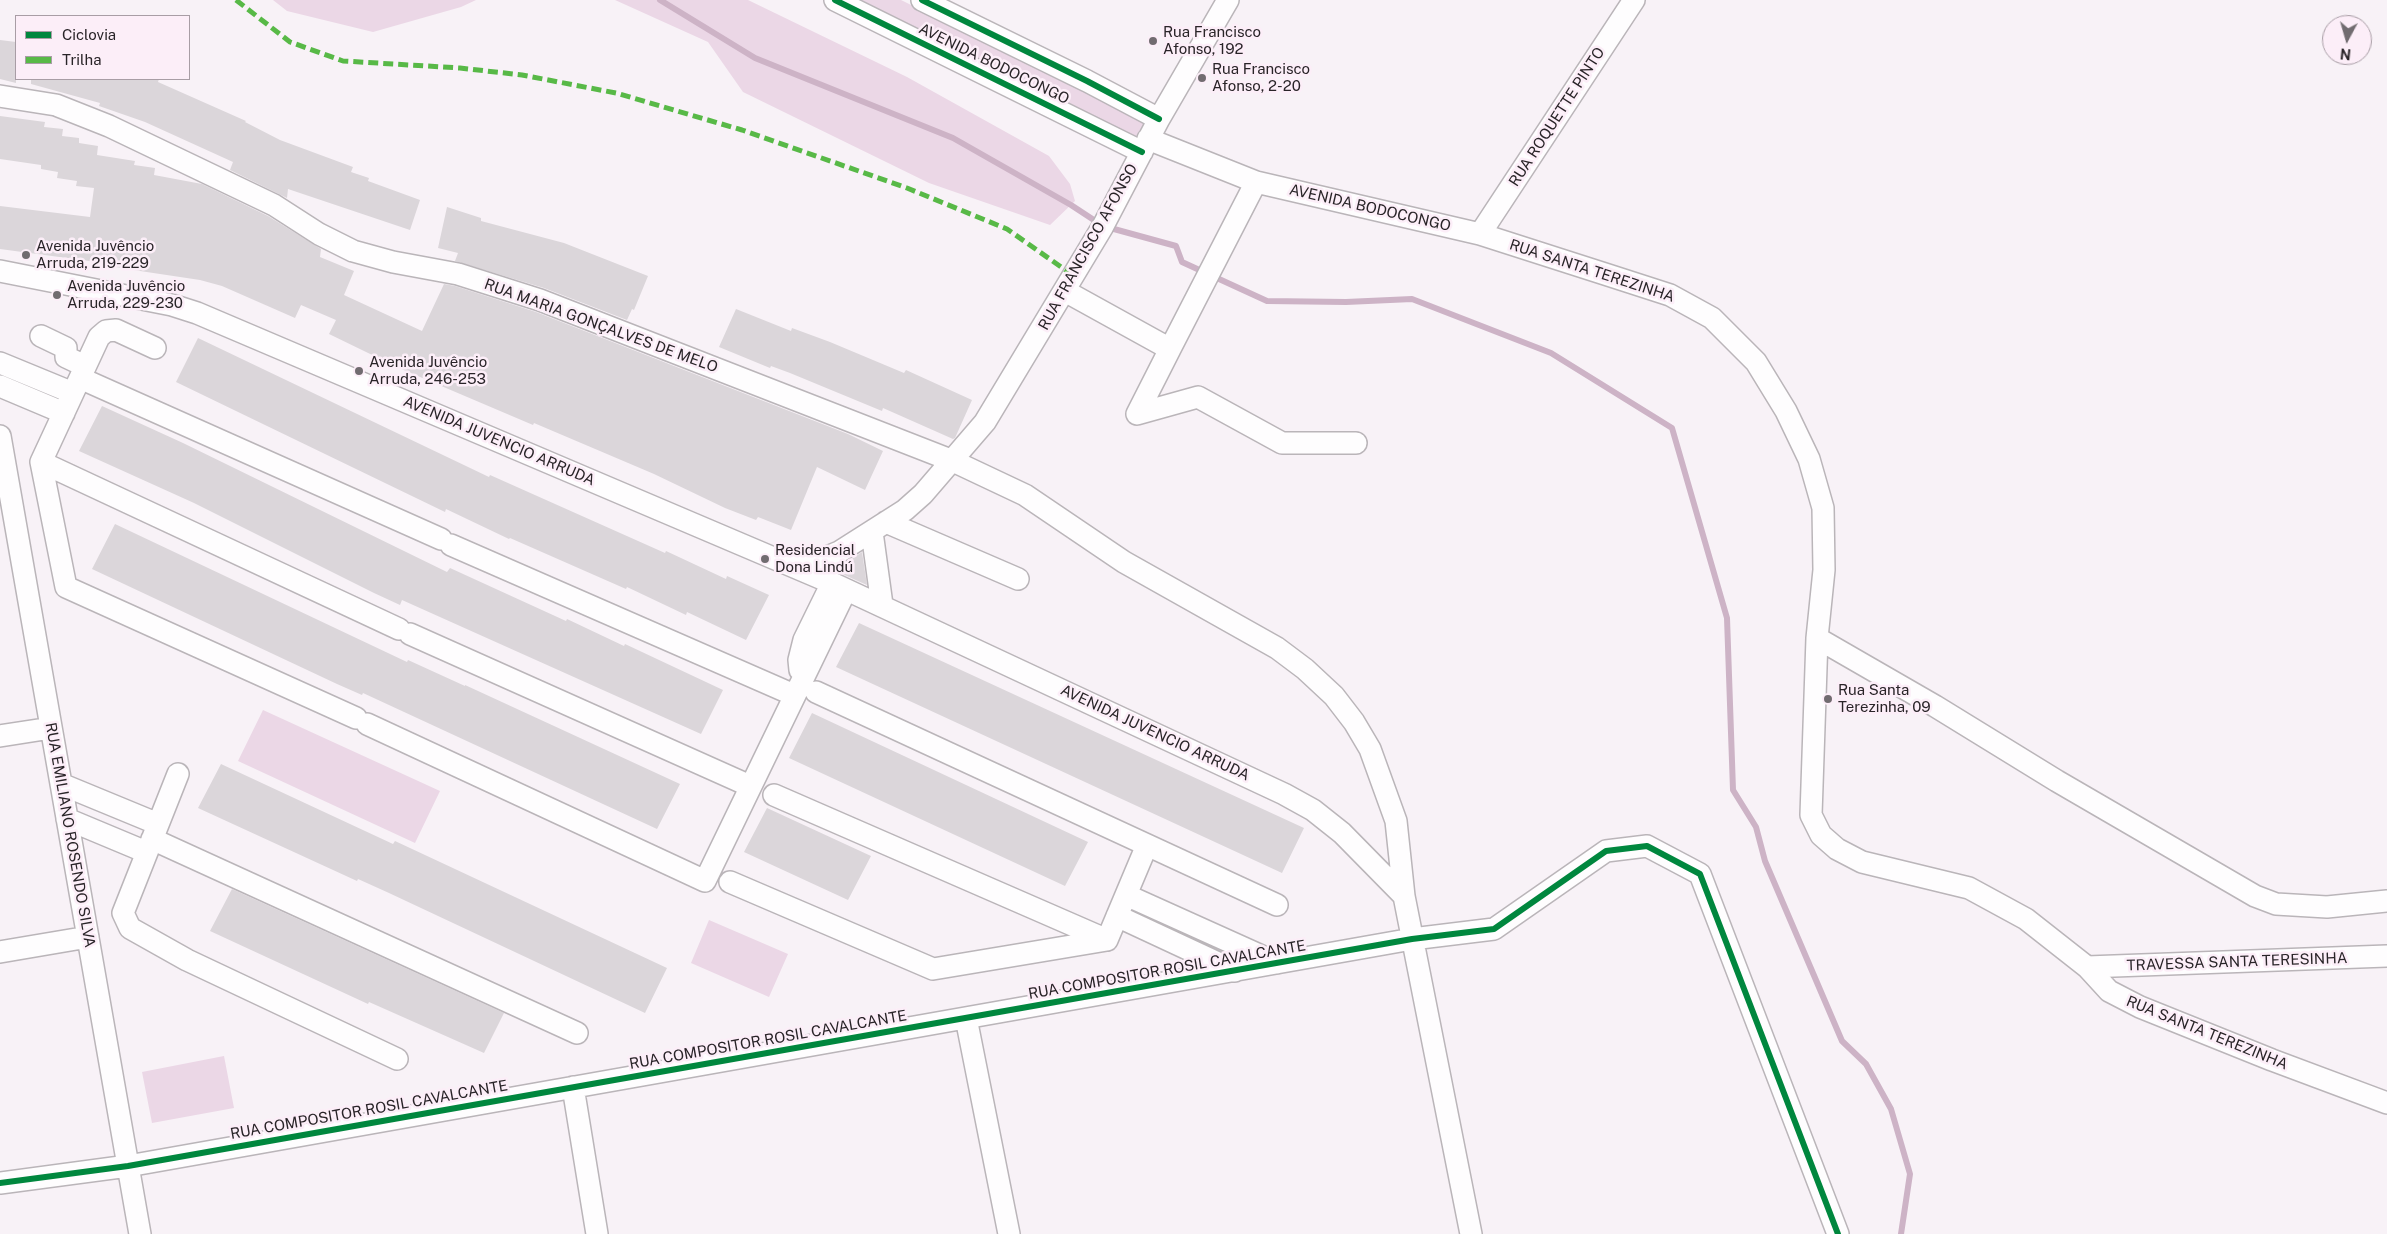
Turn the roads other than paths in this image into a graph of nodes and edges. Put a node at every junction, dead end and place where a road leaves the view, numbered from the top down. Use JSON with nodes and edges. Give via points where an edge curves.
{"nodes":[{"id":1,"x":834,"y":0,"type":"edge"},
{"id":2,"x":922,"y":0,"type":"edge"},
{"id":3,"x":1228,"y":0,"type":"edge"},
{"id":4,"x":1634,"y":0,"type":"edge"},
{"id":5,"x":0,"y":96,"type":"edge"},
{"id":6,"x":1159,"y":120,"type":"junction"},
{"id":7,"x":1145,"y":145,"type":"junction"},
{"id":8,"x":1256,"y":182,"type":"junction"},
{"id":9,"x":1480,"y":234,"type":"junction"},
{"id":10,"x":0,"y":271,"type":"edge"},
{"id":11,"x":1065,"y":291,"type":"junction"},
{"id":12,"x":41,"y":336,"type":"dead end"},
{"id":13,"x":154,"y":348,"type":"dead end"},
{"id":14,"x":1170,"y":349,"type":"junction"},
{"id":15,"x":0,"y":363,"type":"edge"},
{"id":16,"x":80,"y":379,"type":"junction"},
{"id":17,"x":0,"y":386,"type":"edge"},
{"id":18,"x":64,"y":413,"type":"junction"},
{"id":19,"x":0,"y":436,"type":"edge"},
{"id":20,"x":1356,"y":443,"type":"dead end"},
{"id":21,"x":41,"y":462,"type":"junction"},
{"id":22,"x":953,"y":462,"type":"junction"},
{"id":23,"x":879,"y":527,"type":"junction"},
{"id":24,"x":793,"y":566,"type":"junction"},
{"id":25,"x":1018,"y":578,"type":"dead end"},
{"id":26,"x":839,"y":587,"type":"junction"},
{"id":27,"x":882,"y":606,"type":"junction"},
{"id":28,"x":1817,"y":638,"type":"junction"},
{"id":29,"x":804,"y":688,"type":"junction"},
{"id":30,"x":51,"y":728,"type":"junction"},
{"id":31,"x":0,"y":736,"type":"edge"},
{"id":32,"x":178,"y":774,"type":"dead end"},
{"id":33,"x":61,"y":784,"type":"junction"},
{"id":34,"x":750,"y":786,"type":"junction"},
{"id":35,"x":774,"y":795,"type":"dead end"},
{"id":36,"x":67,"y":819,"type":"junction"},
{"id":37,"x":152,"y":839,"type":"junction"},
{"id":38,"x":1147,"y":845,"type":"junction"},
{"id":39,"x":730,"y":882,"type":"dead end"},
{"id":40,"x":1126,"y":895,"type":"junction"},
{"id":41,"x":1404,"y":896,"type":"junction"},
{"id":42,"x":2387,"y":901,"type":"edge"},
{"id":43,"x":1277,"y":905,"type":"dead end"},
{"id":44,"x":1118,"y":916,"type":"junction"},
{"id":45,"x":88,"y":937,"type":"junction"},
{"id":46,"x":1412,"y":939,"type":"junction"},
{"id":47,"x":1107,"y":940,"type":"junction"},
{"id":48,"x":0,"y":952,"type":"edge"},
{"id":49,"x":2387,"y":956,"type":"edge"},
{"id":50,"x":1277,"y":963,"type":"junction"},
{"id":51,"x":2087,"y":967,"type":"junction"},
{"id":52,"x":1235,"y":970,"type":"junction"},
{"id":53,"x":966,"y":1018,"type":"junction"},
{"id":54,"x":576,"y":1033,"type":"dead end"},
{"id":55,"x":397,"y":1059,"type":"dead end"},
{"id":56,"x":573,"y":1087,"type":"junction"},
{"id":57,"x":2387,"y":1103,"type":"edge"},
{"id":58,"x":128,"y":1166,"type":"junction"},
{"id":59,"x":0,"y":1183,"type":"edge"},
{"id":60,"x":140,"y":1234,"type":"edge"},
{"id":61,"x":597,"y":1234,"type":"edge"},
{"id":62,"x":1009,"y":1234,"type":"edge"},
{"id":63,"x":1471,"y":1234,"type":"edge"},
{"id":64,"x":1838,"y":1234,"type":"edge"}],
"edges":[{"from":1,"to":7,"type":"street","name":"AVENIDA BODOCONGO"},
{"from":2,"to":6,"type":"street","name":"AVENIDA BODOCONGO"},
{"from":3,"to":6,"type":"street","name":"RUA FRANCISCO AFONSO"},
{"from":4,"to":9,"type":"street","name":"RUA ROQUETTE PINTO"},
{"from":5,"to":22,"type":"street","name":"RUA MARIA GONÇALVES DE MELO","via":[[56,105],[109,126],[274,204],[319,234],[353,251],[458,274],[540,300]]},
{"from":6,"to":7,"type":"street","name":"RUA FRANCISCO AFONSO"},
{"from":7,"to":8,"type":"street","name":"AVENIDA BODOCONGO"},
{"from":7,"to":11,"type":"street","name":"RUA FRANCISCO AFONSO"},
{"from":8,"to":9,"type":"street","name":"AVENIDA BODOCONGO"},
{"from":8,"to":14,"type":"street"},
{"from":9,"to":28,"type":"street","name":"RUA SANTA TEREZINHA","via":[[1670,295],[1712,318],[1756,362],[1786,411],[1809,459],[1823,508],[1824,570]]},
{"from":10,"to":24,"type":"street","name":"AVENIDA JUVENCIO ARRUDA","via":[[172,305],[197,313]]},
{"from":11,"to":14,"type":"street"},
{"from":11,"to":22,"type":"street","name":"RUA FRANCISCO AFONSO","via":[[985,422]]},
{"from":12,"to":16,"type":"street","via":[[66,348],[66,357]]},
{"from":13,"to":16,"type":"street","via":[[116,330],[106,331],[99,337]]},
{"from":14,"to":20,"type":"street","via":[[1136,414],[1198,397],[1282,443]]},
{"from":15,"to":16,"type":"street"},
{"from":16,"to":18,"type":"street"},
{"from":16,"to":29,"type":"street","via":[[446,542]]},
{"from":17,"to":18,"type":"street"},
{"from":18,"to":21,"type":"street"},
{"from":19,"to":30,"type":"street","name":"RUA EMILIANO ROSENDO SILVA"},
{"from":21,"to":34,"type":"street","via":[[404,632]]},
{"from":21,"to":34,"type":"street","via":[[66,587],[705,882]]},
{"from":22,"to":23,"type":"street","name":"RUA FRANCISCO AFONSO","via":[[923,494]]},
{"from":22,"to":41,"type":"street","name":"RUA MARIA GONÇALVES DE MELO","via":[[1025,495],[1124,562],[1277,648],[1334,696],[1354,722],[1382,776],[1396,821]]},
{"from":23,"to":24,"type":"street","name":"RUA FRANCISCO AFONSO","via":[[829,557]]},
{"from":23,"to":25,"type":"street"},
{"from":23,"to":27,"type":"street"},
{"from":24,"to":26,"type":"street","name":"AVENIDA JUVENCIO ARRUDA"},
{"from":26,"to":27,"type":"street","name":"AVENIDA JUVENCIO ARRUDA"},
{"from":26,"to":29,"type":"street"},
{"from":27,"to":41,"type":"street","name":"AVENIDA JUVENCIO ARRUDA","via":[[1306,806],[1342,832]]},
{"from":28,"to":42,"type":"street","via":[[2255,896],[2276,904],[2327,907]]},
{"from":28,"to":51,"type":"street","name":"RUA SANTA TEREZINHA","via":[[1811,815],[1821,835],[1837,849],[1862,862],[1969,888],[2026,919]]},
{"from":29,"to":34,"type":"street"},
{"from":29,"to":38,"type":"street"},
{"from":30,"to":31,"type":"street"},
{"from":30,"to":33,"type":"street","name":"RUA EMILIANO ROSENDO SILVA"},
{"from":32,"to":37,"type":"street"},
{"from":33,"to":36,"type":"street","name":"RUA EMILIANO ROSENDO SILVA"},
{"from":33,"to":37,"type":"street"},
{"from":35,"to":47,"type":"street"},
{"from":36,"to":37,"type":"street"},
{"from":36,"to":45,"type":"street","name":"RUA EMILIANO ROSENDO SILVA"},
{"from":37,"to":54,"type":"street"},
{"from":37,"to":55,"type":"street","via":[[123,913],[130,928],[187,960]]},
{"from":38,"to":40,"type":"street"},
{"from":38,"to":43,"type":"street"},
{"from":39,"to":47,"type":"street","via":[[933,970]]},
{"from":40,"to":44,"type":"street"},
{"from":40,"to":50,"type":"street"},
{"from":41,"to":46,"type":"street","name":"RUA MARIA GONÇALVES DE MELO"},
{"from":44,"to":47,"type":"street"},
{"from":44,"to":52,"type":"street"},
{"from":45,"to":48,"type":"street"},
{"from":45,"to":58,"type":"street","name":"RUA EMILIANO ROSENDO SILVA"},
{"from":46,"to":50,"type":"street","name":"RUA COMPOSITOR ROSIL CAVALCANTE"},
{"from":46,"to":63,"type":"street","name":"RUA MARIA GONÇALVES DE MELO"},
{"from":46,"to":64,"type":"street","name":"RUA COMPOSITOR ROSIL CAVALCANTE","via":[[1494,929],[1606,851],[1647,846],[1700,874]]},
{"from":49,"to":51,"type":"street","name":"TRAVESSA SANTA TERESINHA"},
{"from":50,"to":52,"type":"street","name":"RUA COMPOSITOR ROSIL CAVALCANTE"},
{"from":51,"to":57,"type":"street","name":"RUA SANTA TEREZINHA","via":[[2109,991],[2163,1018]]},
{"from":52,"to":53,"type":"street","name":"RUA COMPOSITOR ROSIL CAVALCANTE"},
{"from":53,"to":56,"type":"street","name":"RUA COMPOSITOR ROSIL CAVALCANTE"},
{"from":53,"to":62,"type":"street"},
{"from":56,"to":58,"type":"street","name":"RUA COMPOSITOR ROSIL CAVALCANTE"},
{"from":56,"to":61,"type":"street"},
{"from":58,"to":59,"type":"street","name":"RUA COMPOSITOR ROSIL CAVALCANTE"},
{"from":58,"to":60,"type":"street","name":"RUA EMILIANO ROSENDO SILVA"}]}
